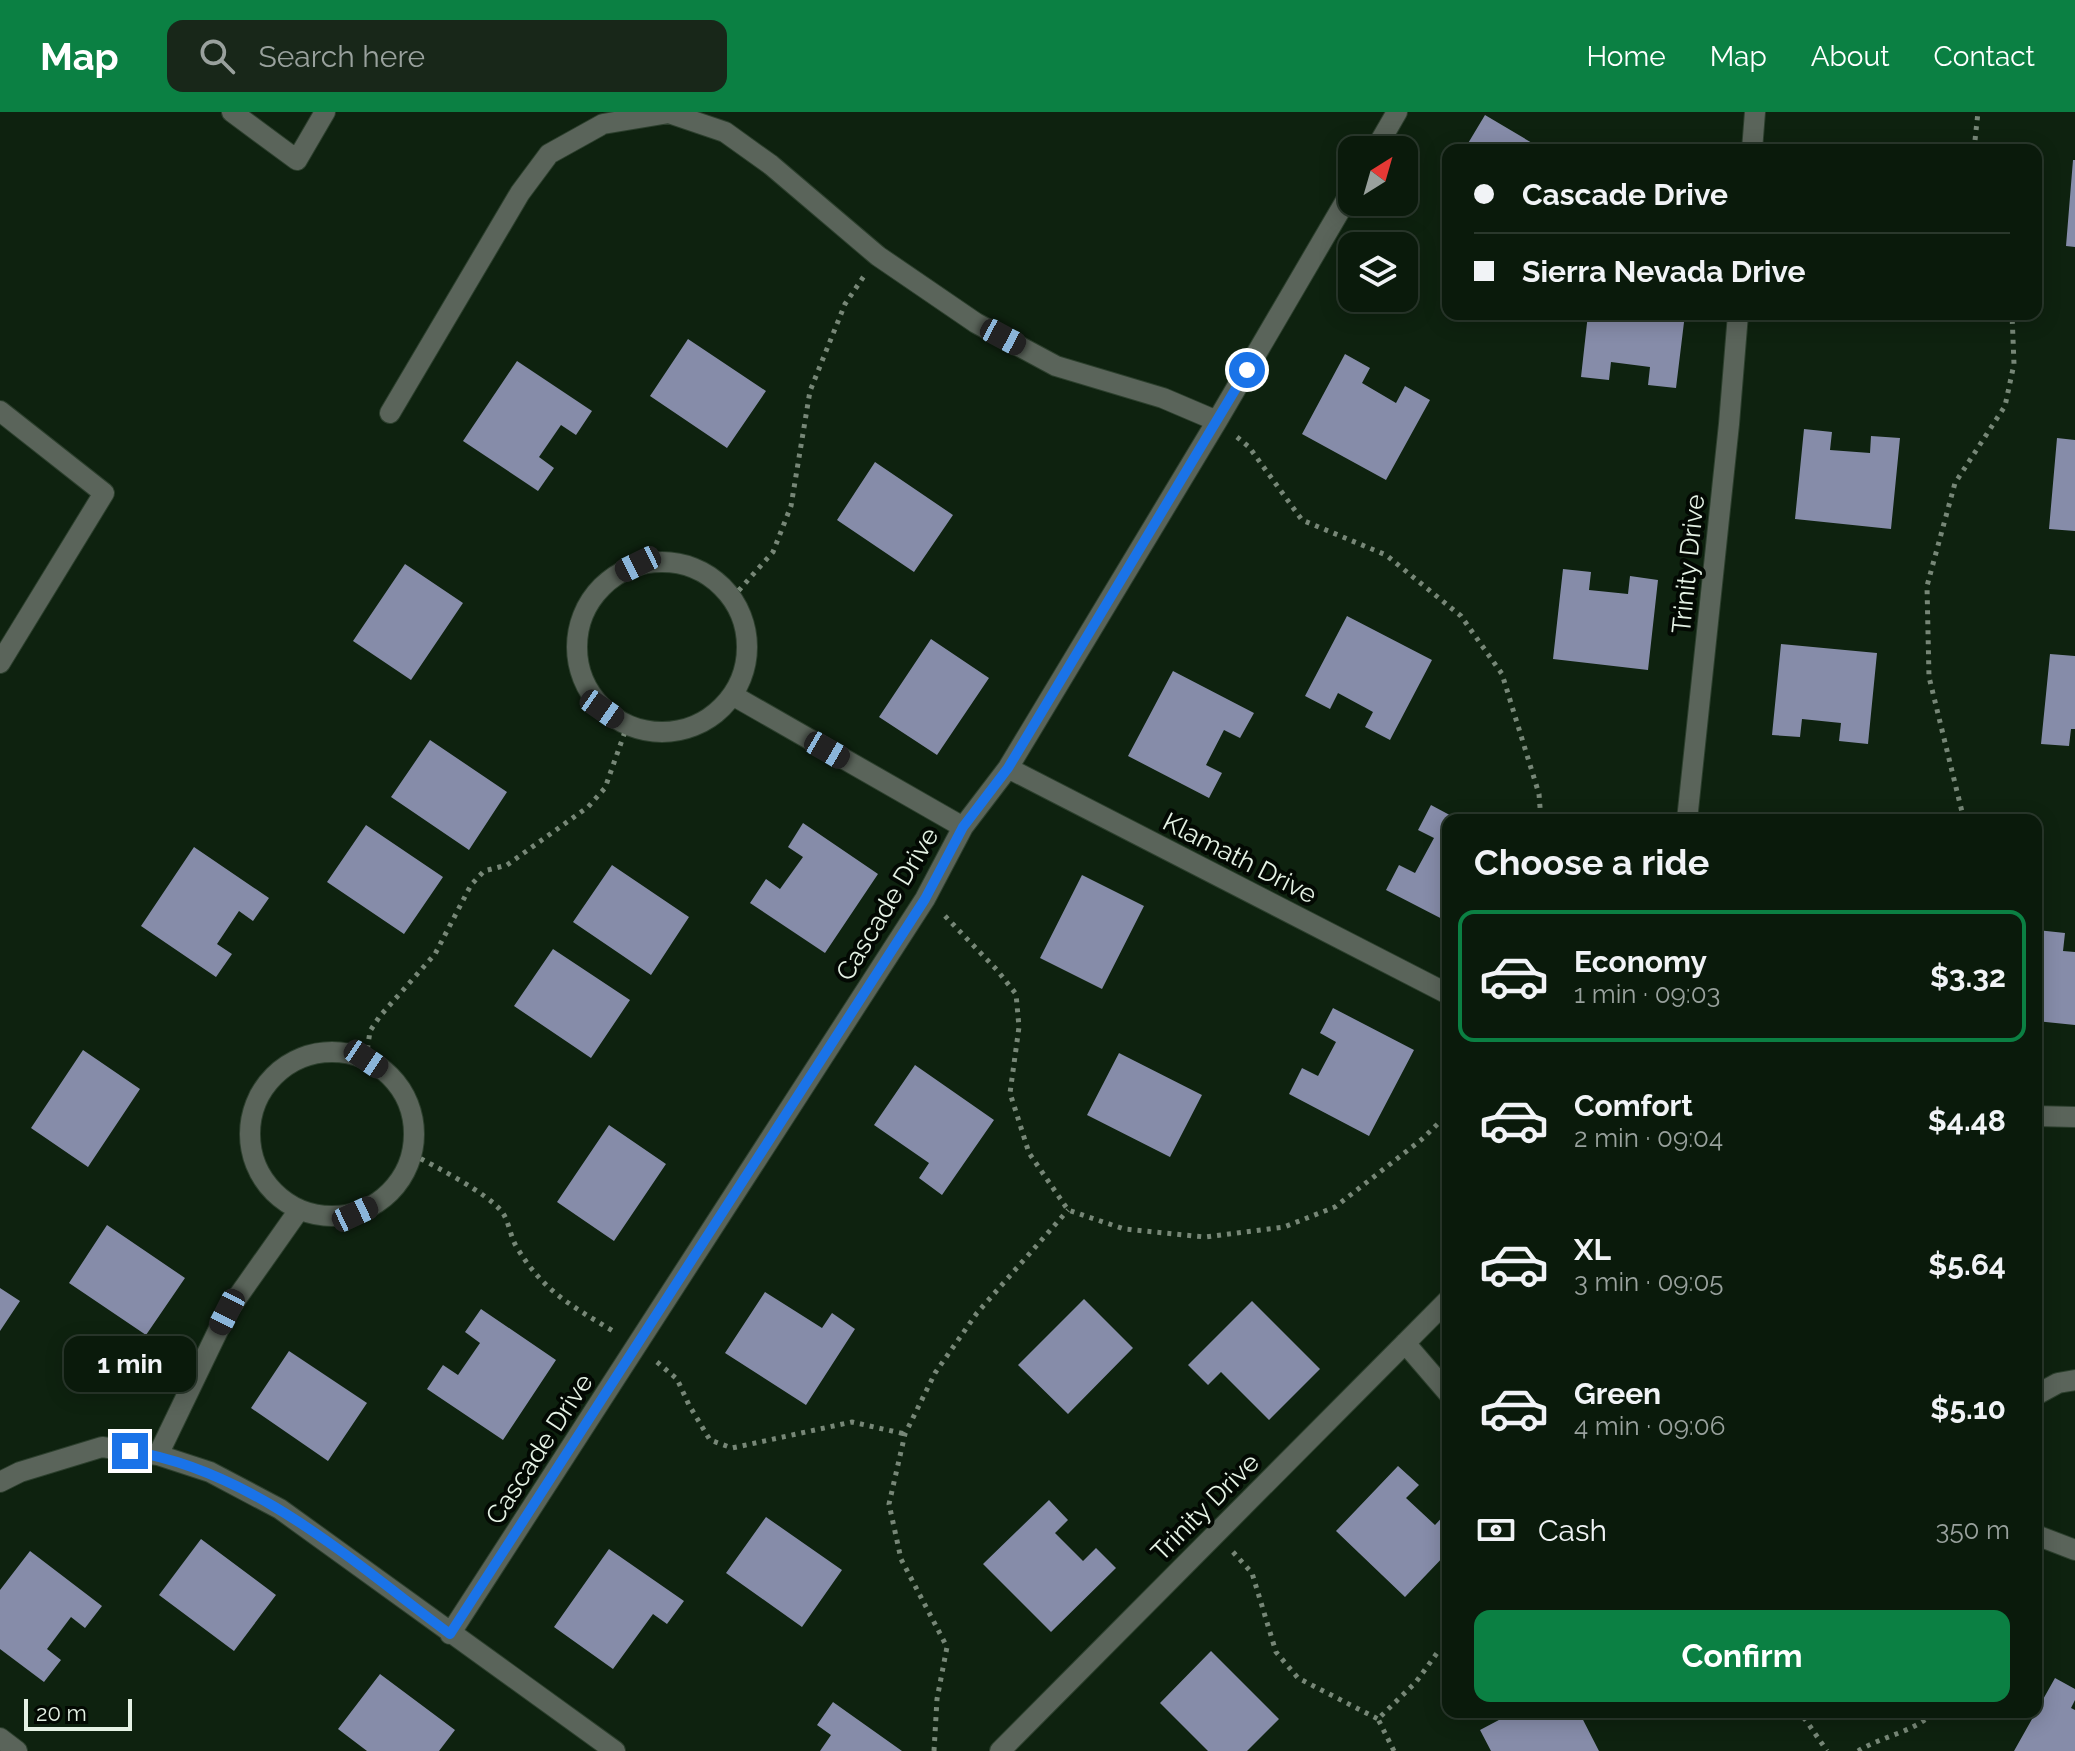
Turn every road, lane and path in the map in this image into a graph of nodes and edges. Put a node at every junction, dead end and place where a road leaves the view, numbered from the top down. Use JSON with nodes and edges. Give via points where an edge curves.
{"nodes":[{"id":1,"x":232,"y":112,"type":"edge"},
{"id":2,"x":325,"y":112,"type":"edge"},
{"id":3,"x":1397,"y":112,"type":"edge"},
{"id":4,"x":1755,"y":112,"type":"edge"},
{"id":5,"x":1978,"y":112,"type":"edge"},
{"id":6,"x":1383,"y":136,"type":"edge"},
{"id":7,"x":1752,"y":144,"type":"edge"},
{"id":8,"x":1975,"y":144,"type":"edge"},
{"id":9,"x":1338,"y":214,"type":"edge"},
{"id":10,"x":878,"y":256,"type":"junction"},
{"id":11,"x":1738,"y":320,"type":"edge"},
{"id":12,"x":2012,"y":320,"type":"edge"},
{"id":13,"x":0,"y":411,"type":"edge"},
{"id":14,"x":390,"y":413,"type":"dead end"},
{"id":15,"x":1217,"y":421,"type":"junction"},
{"id":16,"x":732,"y":598,"type":"junction"},
{"id":17,"x":0,"y":663,"type":"edge"},
{"id":18,"x":734,"y":696,"type":"junction"},
{"id":19,"x":627,"y":726,"type":"junction"},
{"id":20,"x":1008,"y":768,"type":"junction"},
{"id":21,"x":1541,"y":814,"type":"edge"},
{"id":22,"x":1688,"y":814,"type":"edge"},
{"id":23,"x":1963,"y":814,"type":"edge"},
{"id":24,"x":963,"y":827,"type":"junction"},
{"id":25,"x":925,"y":899,"type":"junction"},
{"id":26,"x":1442,"y":991,"type":"edge"},
{"id":27,"x":366,"y":1059,"type":"junction"},
{"id":28,"x":2042,"y":1116,"type":"edge"},
{"id":29,"x":2075,"y":1117,"type":"edge"},
{"id":30,"x":1442,"y":1120,"type":"edge"},
{"id":31,"x":299,"y":1210,"type":"junction"},
{"id":32,"x":1068,"y":1210,"type":"junction"},
{"id":33,"x":1442,"y":1306,"type":"edge"},
{"id":34,"x":1405,"y":1343,"type":"junction"},
{"id":35,"x":2075,"y":1380,"type":"edge"},
{"id":36,"x":1442,"y":1386,"type":"edge"},
{"id":37,"x":2042,"y":1392,"type":"edge"},
{"id":38,"x":158,"y":1455,"type":"junction"},
{"id":39,"x":0,"y":1482,"type":"edge"},
{"id":40,"x":1216,"y":1533,"type":"junction"},
{"id":41,"x":2042,"y":1537,"type":"edge"},
{"id":42,"x":2075,"y":1550,"type":"edge"},
{"id":43,"x":450,"y":1634,"type":"junction"},
{"id":44,"x":1442,"y":1649,"type":"edge"},
{"id":45,"x":1804,"y":1718,"type":"edge"},
{"id":46,"x":1928,"y":1718,"type":"edge"},
{"id":47,"x":1378,"y":1719,"type":"junction"},
{"id":48,"x":0,"y":1738,"type":"edge"},
{"id":49,"x":17,"y":1751,"type":"edge"},
{"id":50,"x":615,"y":1751,"type":"edge"},
{"id":51,"x":934,"y":1751,"type":"edge"},
{"id":52,"x":1000,"y":1751,"type":"edge"},
{"id":53,"x":1394,"y":1751,"type":"edge"},
{"id":54,"x":1827,"y":1751,"type":"edge"},
{"id":55,"x":1858,"y":1751,"type":"edge"}],
"edges":[{"from":1,"to":2,"type":"street","via":[[297,160]]},
{"from":3,"to":6,"type":"street"},
{"from":4,"to":7,"type":"street"},
{"from":5,"to":8,"type":"path"},
{"from":9,"to":15,"type":"street","name":"Cascade Drive"},
{"from":10,"to":14,"type":"street","via":[[725,132],[669,113],[603,124],[549,154],[527,183]]},
{"from":10,"to":15,"type":"street","via":[[976,323],[1056,366],[1163,398]]},
{"from":10,"to":16,"type":"path","via":[[845,304],[810,391],[791,506],[773,552]]},
{"from":11,"to":22,"type":"street","name":"Trinity Drive"},
{"from":12,"to":23,"type":"path","via":[[2014,364],[2005,406],[1955,483],[1927,586],[1929,677]]},
{"from":13,"to":17,"type":"street","via":[[104,493]]},
{"from":15,"to":20,"type":"street","name":"Cascade Drive"},
{"from":15,"to":21,"type":"path","via":[[1249,447],[1302,520],[1386,555],[1461,616],[1502,674]]},
{"from":16,"to":18,"type":"street","via":[[748,638],[746,668]]},
{"from":16,"to":19,"type":"street","via":[[697,568],[668,561],[638,564],[611,577],[591,599],[578,626],[576,656],[584,685],[602,709]]},
{"from":18,"to":19,"type":"street","via":[[713,717],[686,730],[656,733]]},
{"from":18,"to":24,"type":"street"},
{"from":19,"to":27,"type":"path","via":[[605,788],[588,807],[507,865],[484,871],[471,885],[435,954],[370,1031]]},
{"from":20,"to":24,"type":"street","name":"Cascade Drive"},
{"from":20,"to":26,"type":"street","name":"Klamath Drive"},
{"from":24,"to":25,"type":"street","name":"Cascade Drive"},
{"from":25,"to":32,"type":"path","via":[[1016,994],[1019,1027],[1010,1093],[1029,1153]]},
{"from":25,"to":43,"type":"street","name":"Cascade Drive"},
{"from":27,"to":31,"type":"street","via":[[390,1075],[407,1098],[414,1126],[412,1154],[401,1180],[381,1201],[355,1214]]},
{"from":27,"to":31,"type":"street","via":[[310,1055],[284,1068],[264,1088],[252,1114],[250,1143],[258,1170],[275,1193]]},
{"from":28,"to":29,"type":"street"},
{"from":30,"to":32,"type":"path","via":[[1335,1207],[1284,1227],[1205,1237],[1124,1229]]},
{"from":31,"to":38,"type":"street","via":[[227,1312]]},
{"from":32,"to":51,"type":"path","via":[[977,1313],[935,1373],[905,1434],[889,1504],[901,1559],[947,1647]]},
{"from":33,"to":34,"type":"street","name":"Trinity Drive"},
{"from":34,"to":36,"type":"street"},
{"from":34,"to":40,"type":"street","name":"Trinity Drive"},
{"from":35,"to":37,"type":"street"},
{"from":38,"to":39,"type":"street","via":[[102,1447]]},
{"from":38,"to":43,"type":"street","via":[[210,1472],[280,1509]]},
{"from":40,"to":47,"type":"path","via":[[1252,1573],[1276,1652],[1298,1678]]},
{"from":40,"to":52,"type":"street","name":"Trinity Drive"},
{"from":41,"to":42,"type":"street"},
{"from":43,"to":50,"type":"street"},
{"from":44,"to":47,"type":"path"},
{"from":45,"to":54,"type":"path"},
{"from":46,"to":55,"type":"path"},
{"from":47,"to":53,"type":"path"},
{"from":48,"to":49,"type":"street"}]}
